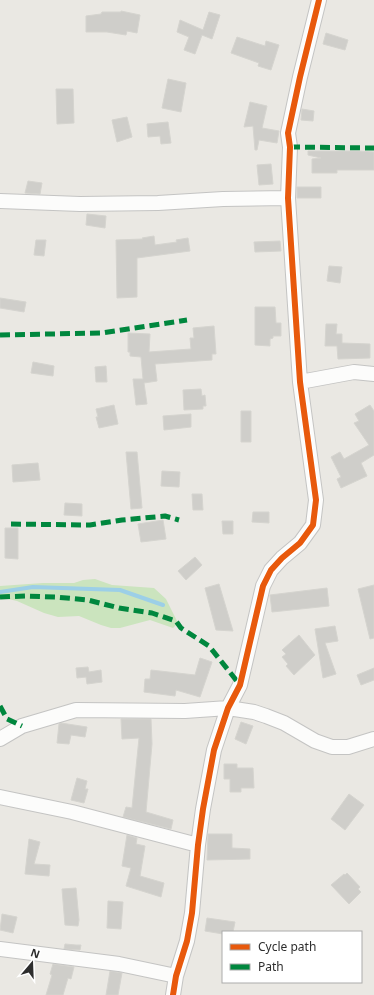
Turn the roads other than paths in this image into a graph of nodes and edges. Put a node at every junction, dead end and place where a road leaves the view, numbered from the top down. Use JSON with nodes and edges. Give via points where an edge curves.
{"nodes":[{"id":1,"x":319,"y":0,"type":"edge"},
{"id":2,"x":288,"y":198,"type":"junction"},
{"id":3,"x":0,"y":201,"type":"edge"},
{"id":4,"x":374,"y":374,"type":"edge"},
{"id":5,"x":300,"y":382,"type":"junction"},
{"id":6,"x":228,"y":708,"type":"junction"},
{"id":7,"x":0,"y":739,"type":"edge"},
{"id":8,"x":374,"y":739,"type":"edge"},
{"id":9,"x":0,"y":797,"type":"edge"},
{"id":10,"x":198,"y":845,"type":"junction"},
{"id":11,"x":0,"y":949,"type":"edge"},
{"id":12,"x":176,"y":976,"type":"junction"},
{"id":13,"x":173,"y":995,"type":"edge"}],
"edges":[{"from":1,"to":2,"type":"street","via":[[288,133]]},
{"from":2,"to":3,"type":"street","via":[[80,204]]},
{"from":2,"to":5,"type":"street"},
{"from":4,"to":5,"type":"street","via":[[354,372]]},
{"from":5,"to":6,"type":"street","via":[[316,500],[313,525],[300,543],[271,570],[263,586],[240,685]]},
{"from":6,"to":7,"type":"street","via":[[185,711],[76,710],[22,726]]},
{"from":6,"to":8,"type":"street","via":[[266,716],[332,747],[348,747]]},
{"from":6,"to":10,"type":"street","via":[[214,750]]},
{"from":9,"to":10,"type":"street","via":[[72,812]]},
{"from":10,"to":12,"type":"street","via":[[192,913],[187,941]]},
{"from":11,"to":12,"type":"street","via":[[119,964]]},
{"from":12,"to":13,"type":"street"}]}
